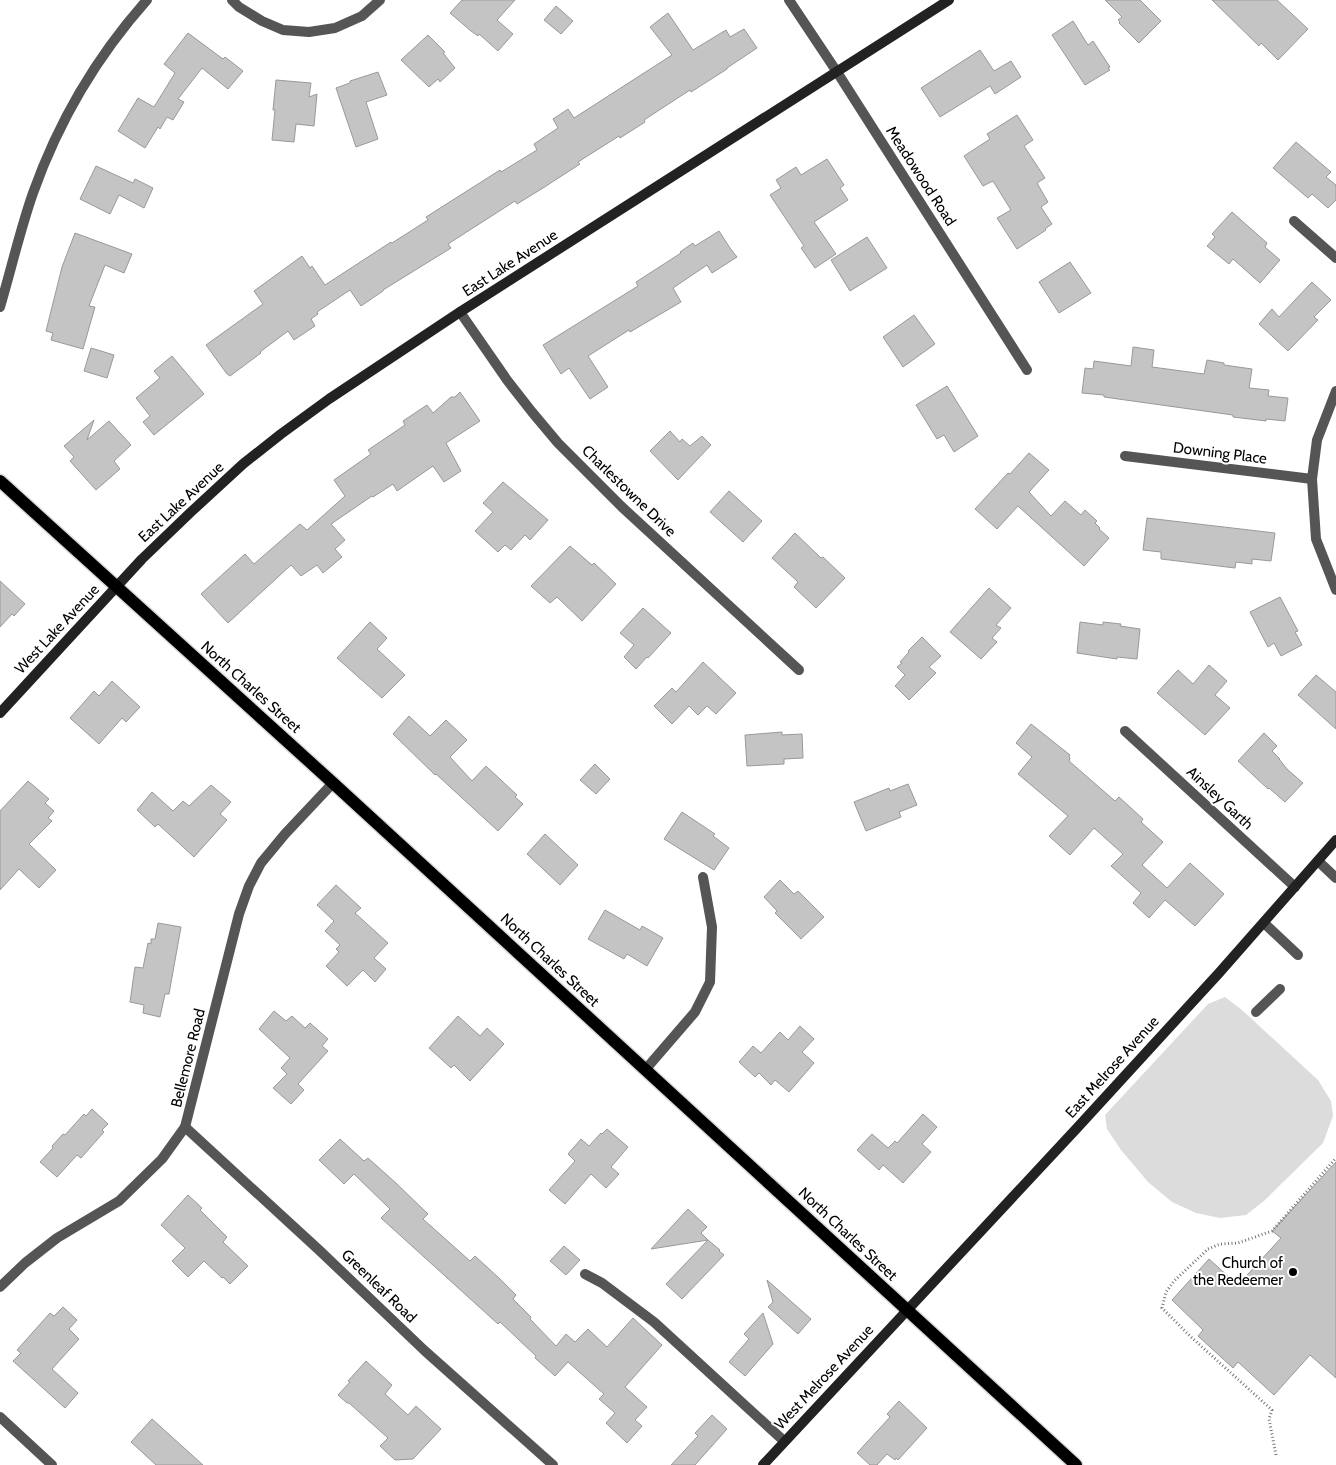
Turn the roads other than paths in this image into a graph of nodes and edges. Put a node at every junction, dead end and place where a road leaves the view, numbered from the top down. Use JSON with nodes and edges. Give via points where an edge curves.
{"nodes":[{"id":1,"x":147,"y":0,"type":"edge"},
{"id":2,"x":232,"y":0,"type":"edge"},
{"id":3,"x":380,"y":0,"type":"edge"},
{"id":4,"x":788,"y":0,"type":"edge"},
{"id":5,"x":948,"y":0,"type":"edge"},
{"id":6,"x":837,"y":72,"type":"junction"},
{"id":7,"x":1294,"y":221,"type":"dead end"},
{"id":8,"x":1336,"y":258,"type":"edge"},
{"id":9,"x":0,"y":308,"type":"edge"},
{"id":10,"x":460,"y":312,"type":"junction"},
{"id":11,"x":1027,"y":370,"type":"dead end"},
{"id":12,"x":1336,"y":391,"type":"edge"},
{"id":13,"x":1125,"y":456,"type":"dead end"},
{"id":14,"x":1312,"y":479,"type":"junction"},
{"id":15,"x":0,"y":481,"type":"edge"},
{"id":16,"x":116,"y":587,"type":"junction"},
{"id":17,"x":1336,"y":590,"type":"edge"},
{"id":18,"x":799,"y":670,"type":"dead end"},
{"id":19,"x":0,"y":713,"type":"edge"},
{"id":20,"x":1125,"y":730,"type":"dead end"},
{"id":21,"x":333,"y":783,"type":"junction"},
{"id":22,"x":1336,"y":840,"type":"edge"},
{"id":23,"x":1318,"y":861,"type":"junction"},
{"id":24,"x":703,"y":877,"type":"dead end"},
{"id":25,"x":1336,"y":878,"type":"edge"},
{"id":26,"x":1295,"y":887,"type":"junction"},
{"id":27,"x":1264,"y":923,"type":"junction"},
{"id":28,"x":1298,"y":954,"type":"dead end"},
{"id":29,"x":1280,"y":989,"type":"dead end"},
{"id":30,"x":1256,"y":1012,"type":"dead end"},
{"id":31,"x":645,"y":1070,"type":"junction"},
{"id":32,"x":186,"y":1127,"type":"junction"},
{"id":33,"x":586,"y":1274,"type":"dead end"},
{"id":34,"x":0,"y":1287,"type":"edge"},
{"id":35,"x":907,"y":1310,"type":"junction"},
{"id":36,"x":0,"y":1417,"type":"edge"},
{"id":37,"x":784,"y":1441,"type":"junction"},
{"id":38,"x":52,"y":1465,"type":"edge"},
{"id":39,"x":553,"y":1465,"type":"edge"},
{"id":40,"x":763,"y":1465,"type":"edge"},
{"id":41,"x":1076,"y":1465,"type":"edge"}],
"edges":[{"from":1,"to":9,"type":"street","via":[[119,32],[92,71],[63,124],[33,194]]},
{"from":2,"to":3,"type":"street","via":[[262,21],[283,30],[308,32],[335,28],[362,16]]},
{"from":4,"to":6,"type":"street","name":"Meadowood Road"},
{"from":5,"to":6,"type":"street","name":"East Lake Avenue"},
{"from":6,"to":10,"type":"street","name":"East Lake Avenue"},
{"from":6,"to":11,"type":"street","name":"Meadowood Road"},
{"from":7,"to":8,"type":"street"},
{"from":10,"to":16,"type":"street","name":"East Lake Avenue","via":[[329,399],[243,464],[163,538]]},
{"from":10,"to":18,"type":"street","name":"Charlestowne Drive","via":[[558,443],[622,507]]},
{"from":12,"to":14,"type":"street","via":[[1317,440]]},
{"from":13,"to":14,"type":"street","name":"Downing Place"},
{"from":14,"to":17,"type":"street","via":[[1316,539]]},
{"from":15,"to":16,"type":"main road","name":"North Charles Street"},
{"from":16,"to":19,"type":"street","name":"West Lake Avenue"},
{"from":16,"to":21,"type":"main road","name":"North Charles Street"},
{"from":20,"to":26,"type":"street","name":"Ainsley Garth"},
{"from":21,"to":31,"type":"main road","name":"North Charles Street"},
{"from":21,"to":32,"type":"street","name":"Bellemore Road","via":[[261,862],[249,886],[221,982]]},
{"from":22,"to":23,"type":"street","name":"East Melrose Avenue"},
{"from":23,"to":25,"type":"street"},
{"from":23,"to":26,"type":"street","name":"East Melrose Avenue"},
{"from":24,"to":31,"type":"street","via":[[712,928],[710,982],[695,1012]]},
{"from":26,"to":27,"type":"street","name":"East Melrose Avenue"},
{"from":27,"to":28,"type":"street"},
{"from":27,"to":35,"type":"street","name":"East Melrose Avenue"},
{"from":29,"to":30,"type":"street"},
{"from":31,"to":35,"type":"main road","name":"North Charles Street"},
{"from":32,"to":34,"type":"street","name":"Bellemore Road","via":[[162,1159],[119,1200],[57,1238],[24,1263]]},
{"from":32,"to":39,"type":"street","name":"Greenleaf Road","via":[[425,1351]]},
{"from":33,"to":37,"type":"street","via":[[654,1322]]},
{"from":35,"to":37,"type":"street","name":"West Melrose Avenue"},
{"from":35,"to":41,"type":"main road","name":"North Charles Street"},
{"from":36,"to":38,"type":"street"},
{"from":37,"to":40,"type":"street","name":"West Melrose Avenue"}]}
